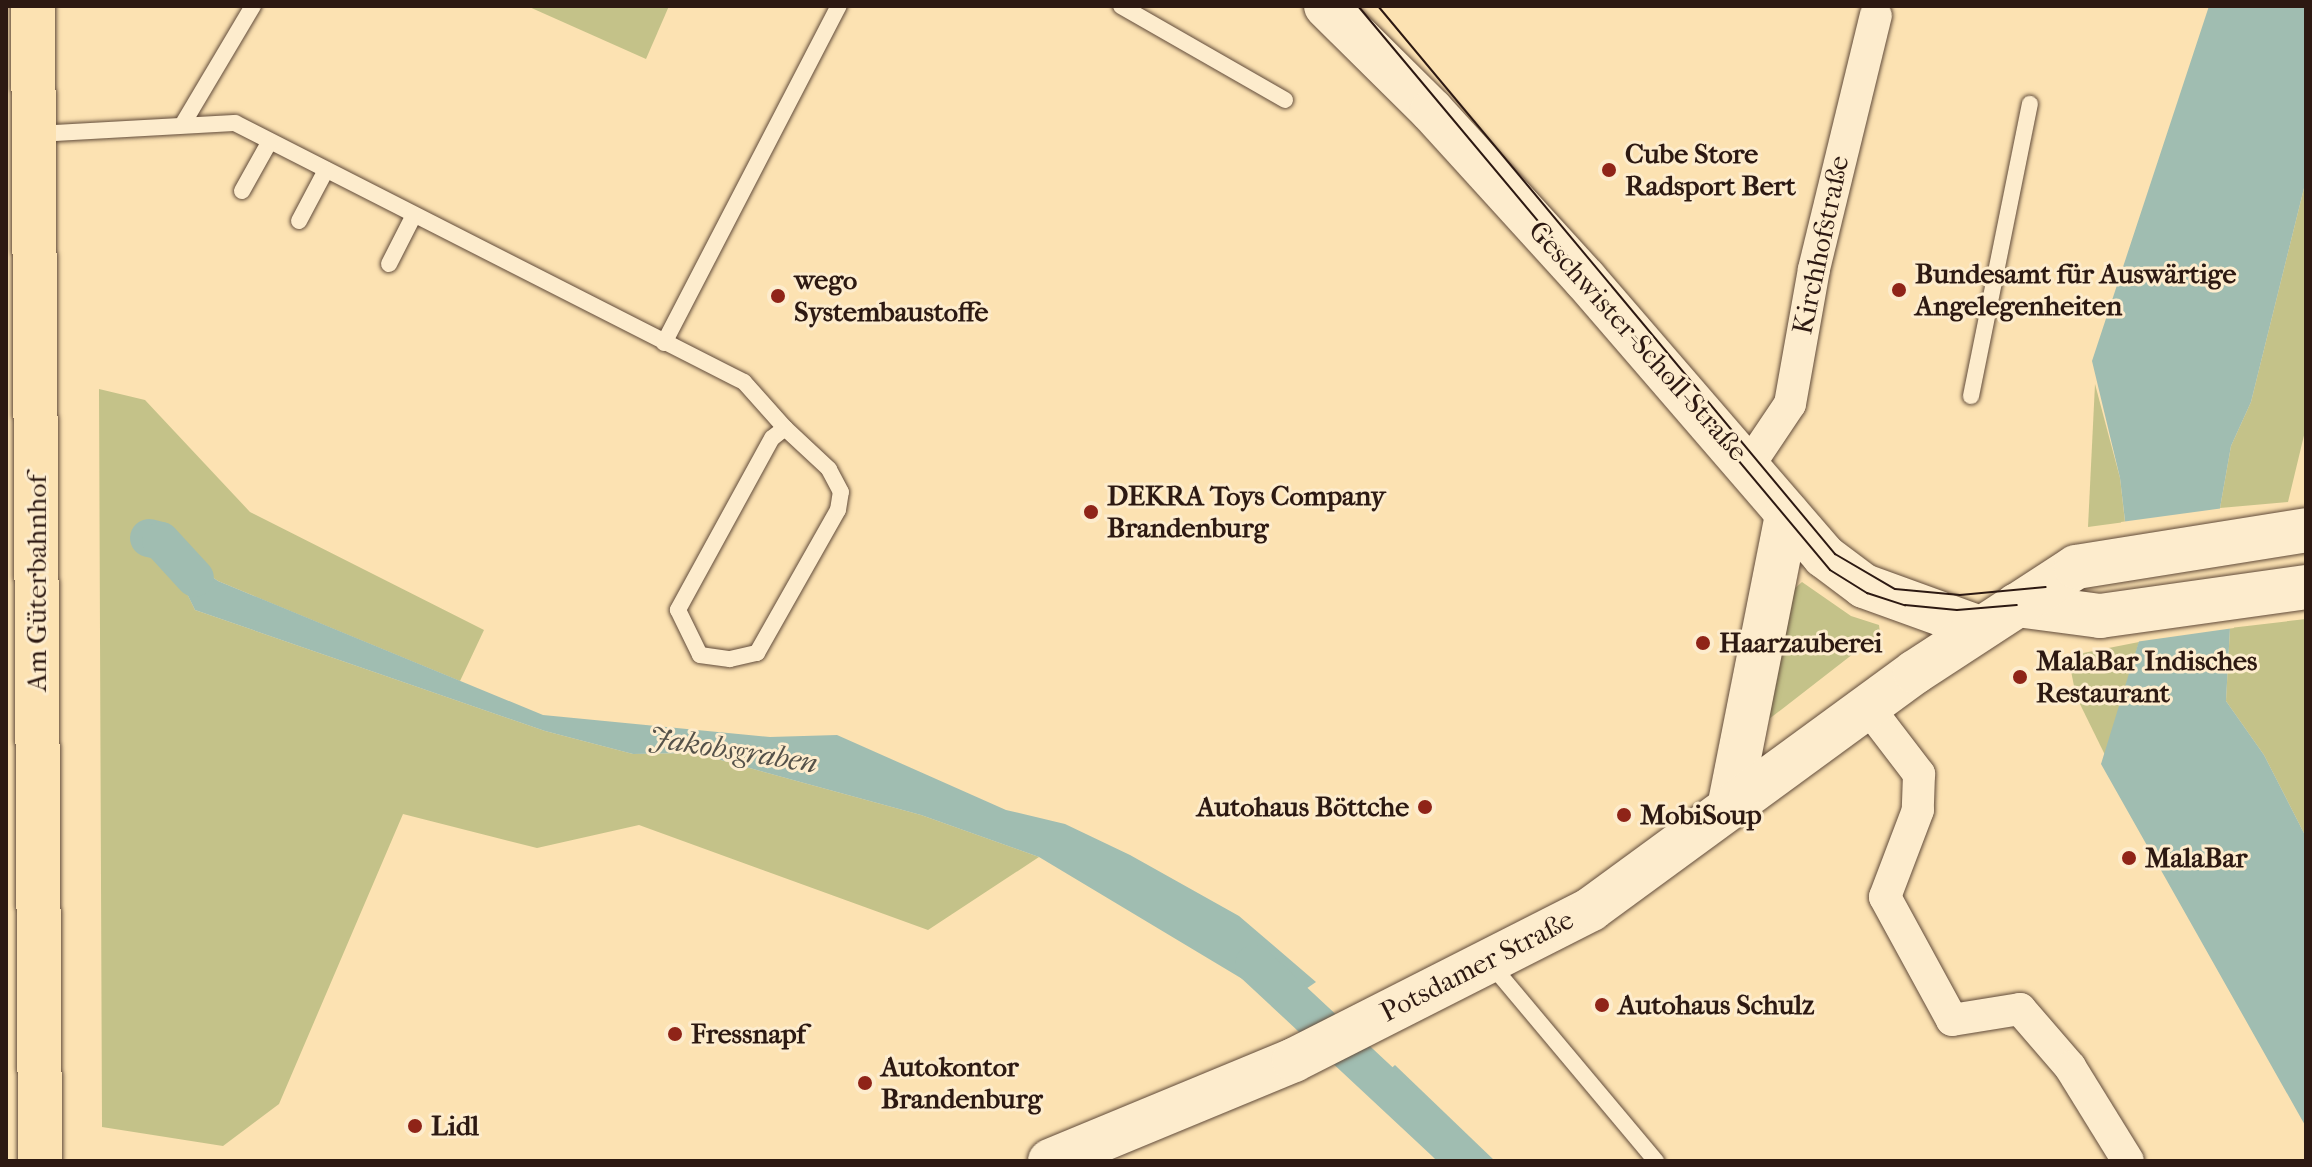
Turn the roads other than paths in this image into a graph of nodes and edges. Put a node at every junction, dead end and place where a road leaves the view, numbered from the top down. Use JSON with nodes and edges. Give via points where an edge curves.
{"nodes":[{"id":1,"x":33,"y":6,"type":"edge"},
{"id":2,"x":253,"y":6,"type":"edge"},
{"id":3,"x":839,"y":6,"type":"edge"},
{"id":4,"x":1121,"y":6,"type":"edge"},
{"id":5,"x":1326,"y":6,"type":"edge"},
{"id":6,"x":1876,"y":15,"type":"dead end"},
{"id":7,"x":1285,"y":100,"type":"dead end"},
{"id":8,"x":2030,"y":104,"type":"dead end"},
{"id":9,"x":184,"y":122,"type":"junction"},
{"id":10,"x":34,"y":134,"type":"junction"},
{"id":11,"x":270,"y":141,"type":"junction"},
{"id":12,"x":326,"y":170,"type":"junction"},
{"id":13,"x":242,"y":191,"type":"dead end"},
{"id":14,"x":414,"y":215,"type":"junction"},
{"id":15,"x":299,"y":221,"type":"dead end"},
{"id":16,"x":389,"y":264,"type":"dead end"},
{"id":17,"x":664,"y":343,"type":"junction"},
{"id":18,"x":1971,"y":396,"type":"dead end"},
{"id":19,"x":785,"y":428,"type":"junction"},
{"id":20,"x":1749,"y":465,"type":"junction"},
{"id":21,"x":21,"y":496,"type":"edge"},
{"id":22,"x":1787,"y":514,"type":"junction"},
{"id":23,"x":2306,"y":530,"type":"edge"},
{"id":24,"x":2205,"y":565,"type":"dead end"},
{"id":25,"x":2306,"y":568,"type":"edge"},
{"id":26,"x":2255,"y":570,"type":"junction"},
{"id":27,"x":2306,"y":587,"type":"edge"},
{"id":28,"x":2096,"y":588,"type":"junction"},
{"id":29,"x":2160,"y":588,"type":"dead end"},
{"id":30,"x":1980,"y":628,"type":"junction"},
{"id":31,"x":1867,"y":706,"type":"junction"},
{"id":32,"x":1729,"y":808,"type":"junction"},
{"id":33,"x":1488,"y":961,"type":"junction"},
{"id":34,"x":40,"y":1161,"type":"edge"},
{"id":35,"x":1050,"y":1161,"type":"edge"},
{"id":36,"x":1656,"y":1161,"type":"edge"},
{"id":37,"x":2128,"y":1161,"type":"edge"}],
"edges":[{"from":1,"to":10,"type":"main road","name":"Am Güterbahnhof"},
{"from":2,"to":9,"type":"lane"},
{"from":3,"to":17,"type":"lane"},
{"from":4,"to":7,"type":"lane"},
{"from":5,"to":20,"type":"street","name":"Geschwister-Scholl-Straße","via":[[1432,111]]},
{"from":6,"to":20,"type":"street","name":"Kirchhofstraße","via":[[1814,269],[1790,404]]},
{"from":8,"to":18,"type":"lane"},
{"from":9,"to":10,"type":"lane"},
{"from":9,"to":11,"type":"lane","via":[[235,123]]},
{"from":10,"to":21,"type":"main road","name":"Am Güterbahnhof"},
{"from":11,"to":12,"type":"lane"},
{"from":11,"to":13,"type":"lane"},
{"from":12,"to":14,"type":"lane"},
{"from":12,"to":15,"type":"lane"},
{"from":14,"to":16,"type":"lane"},
{"from":14,"to":17,"type":"lane"},
{"from":17,"to":19,"type":"lane","via":[[744,382]]},
{"from":19,"to":19,"type":"lane","via":[[772,438],[678,610],[700,655],[730,659],[757,653],[838,510],[841,492],[829,469]]},
{"from":20,"to":22,"type":"street","name":"Geschwister-Scholl-Straße"},
{"from":21,"to":34,"type":"main road","name":"Am Güterbahnhof"},
{"from":22,"to":30,"type":"street","name":"Geschwister-Scholl-Straße","via":[[1844,575]]},
{"from":22,"to":32,"type":"street"},
{"from":23,"to":26,"type":"street"},
{"from":24,"to":28,"type":"lane"},
{"from":25,"to":26,"type":"lane"},
{"from":26,"to":27,"type":"street"},
{"from":26,"to":28,"type":"street"},
{"from":26,"to":29,"type":"lane"},
{"from":28,"to":30,"type":"street","name":"Potsdamer Straße","via":[[2032,596]]},
{"from":30,"to":31,"type":"street","name":"Potsdamer Straße"},
{"from":31,"to":32,"type":"street","name":"Potsdamer Straße"},
{"from":31,"to":37,"type":"street","via":[[1919,774],[1918,810],[1885,897],[1952,1020],[2020,1009],[2070,1067]]},
{"from":32,"to":33,"type":"street","name":"Potsdamer Straße","via":[[1591,909]]},
{"from":33,"to":35,"type":"street","name":"Potsdamer Straße","via":[[1294,1060]]},
{"from":33,"to":36,"type":"lane"}]}
